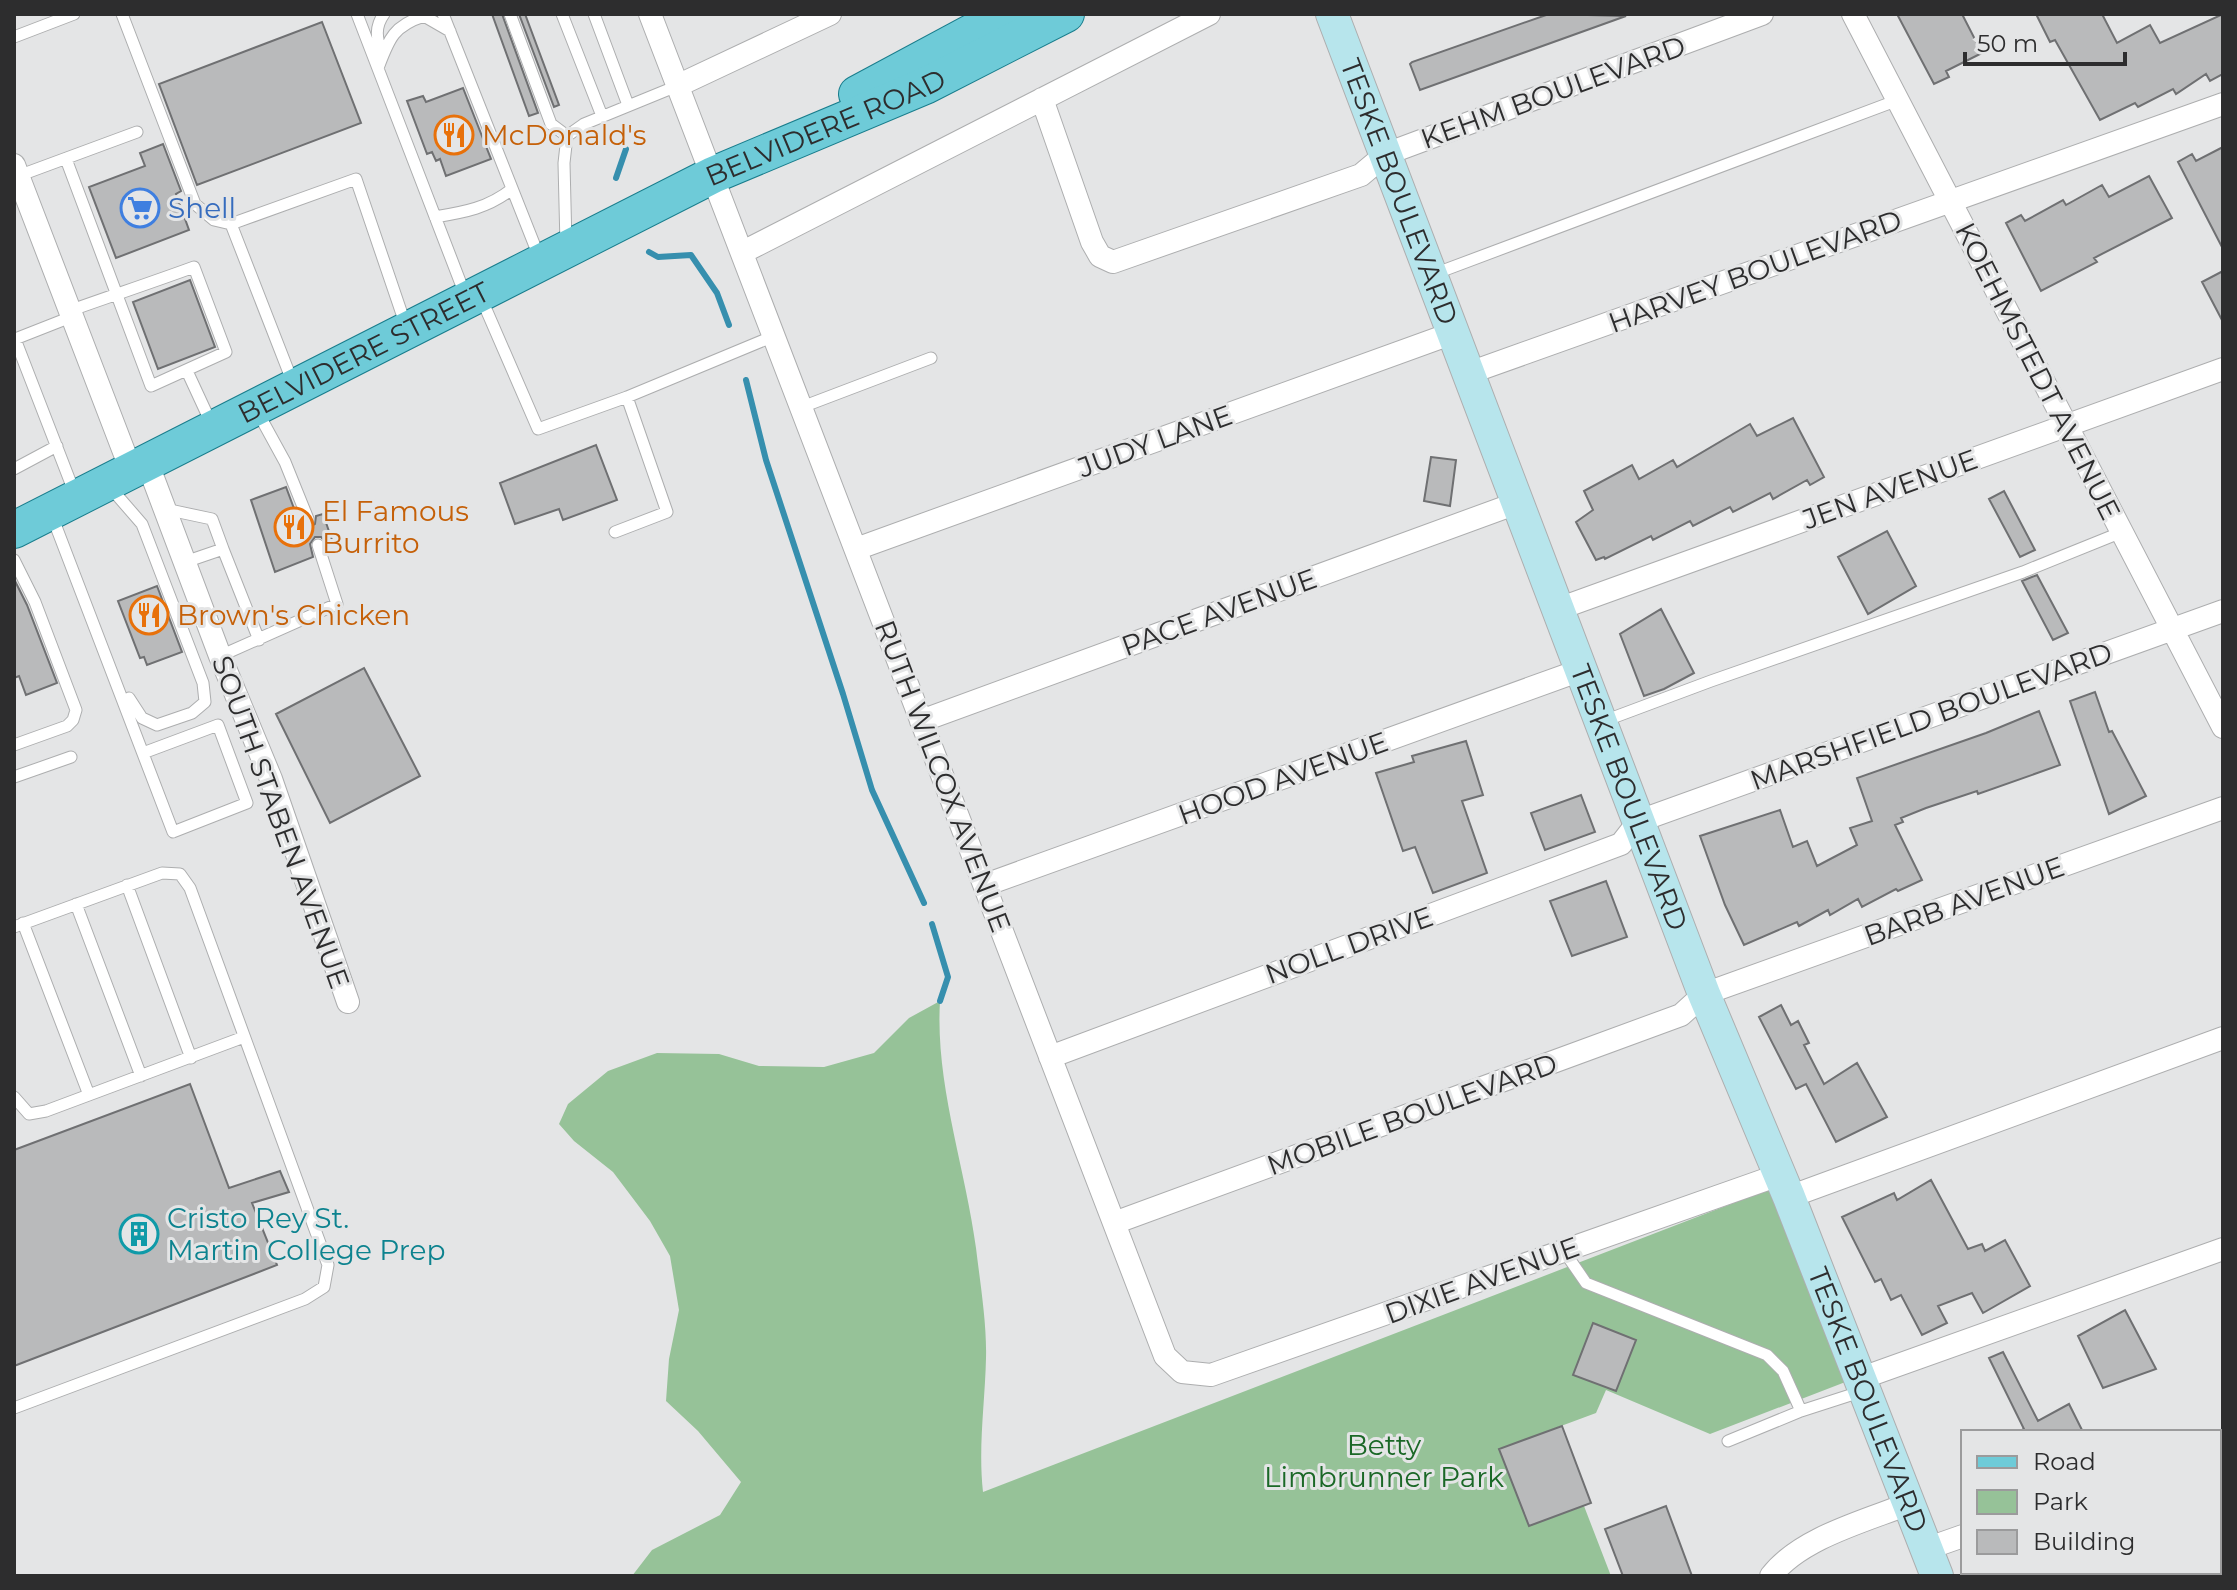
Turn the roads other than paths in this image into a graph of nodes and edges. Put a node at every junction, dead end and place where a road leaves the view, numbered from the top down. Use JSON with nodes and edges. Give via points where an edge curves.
{"nodes":[{"id":1,"x":74,"y":14,"type":"edge"},
{"id":2,"x":122,"y":14,"type":"edge"},
{"id":3,"x":357,"y":14,"type":"edge"},
{"id":4,"x":384,"y":14,"type":"edge"},
{"id":5,"x":443,"y":14,"type":"edge"},
{"id":6,"x":510,"y":14,"type":"edge"},
{"id":7,"x":562,"y":14,"type":"edge"},
{"id":8,"x":594,"y":14,"type":"edge"},
{"id":9,"x":650,"y":14,"type":"edge"},
{"id":10,"x":830,"y":14,"type":"edge"},
{"id":11,"x":1006,"y":14,"type":"edge"},
{"id":12,"x":1066,"y":14,"type":"edge"},
{"id":13,"x":1209,"y":14,"type":"edge"},
{"id":14,"x":1332,"y":14,"type":"edge"},
{"id":15,"x":1762,"y":14,"type":"edge"},
{"id":16,"x":1853,"y":14,"type":"edge"},
{"id":17,"x":422,"y":15,"type":"edge"},
{"id":18,"x":804,"y":19,"type":"edge"},
{"id":19,"x":450,"y":32,"type":"junction"},
{"id":20,"x":14,"y":37,"type":"edge"},
{"id":21,"x":380,"y":63,"type":"junction"},
{"id":22,"x":677,"y":86,"type":"junction"},
{"id":23,"x":1042,"y":99,"type":"junction"},
{"id":24,"x":1898,"y":100,"type":"junction"},
{"id":25,"x":2223,"y":104,"type":"edge"},
{"id":26,"x":628,"y":105,"type":"junction"},
{"id":27,"x":602,"y":116,"type":"junction"},
{"id":28,"x":137,"y":132,"type":"dead end"},
{"id":29,"x":567,"y":136,"type":"junction"},
{"id":30,"x":1386,"y":154,"type":"junction"},
{"id":31,"x":66,"y":159,"type":"junction"},
{"id":32,"x":16,"y":170,"type":"edge"},
{"id":33,"x":713,"y":175,"type":"junction"},
{"id":34,"x":512,"y":189,"type":"junction"},
{"id":35,"x":1950,"y":201,"type":"junction"},
{"id":36,"x":435,"y":217,"type":"junction"},
{"id":37,"x":231,"y":224,"type":"junction"},
{"id":38,"x":743,"y":252,"type":"junction"},
{"id":39,"x":554,"y":256,"type":"junction"},
{"id":40,"x":1431,"y":276,"type":"junction"},
{"id":41,"x":117,"y":294,"type":"junction"},
{"id":42,"x":473,"y":297,"type":"junction"},
{"id":43,"x":70,"y":314,"type":"junction"},
{"id":44,"x":408,"y":330,"type":"junction"},
{"id":45,"x":1453,"y":333,"type":"junction"},
{"id":46,"x":775,"y":336,"type":"junction"},
{"id":47,"x":931,"y":358,"type":"dead end"},
{"id":48,"x":2223,"y":369,"type":"edge"},
{"id":49,"x":187,"y":371,"type":"junction"},
{"id":50,"x":1469,"y":373,"type":"junction"},
{"id":51,"x":294,"y":388,"type":"junction"},
{"id":52,"x":627,"y":397,"type":"junction"},
{"id":53,"x":255,"y":407,"type":"junction"},
{"id":54,"x":802,"y":407,"type":"junction"},
{"id":55,"x":2067,"y":425,"type":"junction"},
{"id":56,"x":214,"y":428,"type":"junction"},
{"id":57,"x":57,"y":446,"type":"junction"},
{"id":58,"x":14,"y":469,"type":"edge"},
{"id":59,"x":1517,"y":503,"type":"junction"},
{"id":60,"x":64,"y":506,"type":"edge"},
{"id":61,"x":165,"y":509,"type":"junction"},
{"id":62,"x":308,"y":519,"type":"dead end"},
{"id":63,"x":615,"y":532,"type":"dead end"},
{"id":64,"x":2122,"y":532,"type":"junction"},
{"id":65,"x":318,"y":545,"type":"dead end"},
{"id":66,"x":223,"y":549,"type":"junction"},
{"id":67,"x":856,"y":549,"type":"junction"},
{"id":68,"x":185,"y":562,"type":"junction"},
{"id":69,"x":1558,"y":609,"type":"junction"},
{"id":70,"x":2223,"y":611,"type":"edge"},
{"id":71,"x":2172,"y":629,"type":"junction"},
{"id":72,"x":259,"y":640,"type":"junction"},
{"id":73,"x":107,"y":656,"type":"junction"},
{"id":74,"x":220,"y":656,"type":"junction"},
{"id":75,"x":1581,"y":670,"type":"junction"},
{"id":76,"x":921,"y":721,"type":"junction"},
{"id":77,"x":1601,"y":722,"type":"junction"},
{"id":78,"x":2223,"y":727,"type":"edge"},
{"id":79,"x":14,"y":745,"type":"edge"},
{"id":80,"x":143,"y":753,"type":"junction"},
{"id":81,"x":71,"y":757,"type":"dead end"},
{"id":82,"x":14,"y":777,"type":"edge"},
{"id":83,"x":2223,"y":808,"type":"edge"},
{"id":84,"x":1639,"y":821,"type":"junction"},
{"id":85,"x":127,"y":885,"type":"junction"},
{"id":86,"x":985,"y":885,"type":"junction"},
{"id":87,"x":76,"y":904,"type":"junction"},
{"id":88,"x":19,"y":925,"type":"edge"},
{"id":89,"x":1704,"y":994,"type":"junction"},
{"id":90,"x":348,"y":1002,"type":"dead end"},
{"id":91,"x":244,"y":1037,"type":"junction"},
{"id":92,"x":2223,"y":1038,"type":"edge"},
{"id":93,"x":1050,"y":1057,"type":"junction"},
{"id":94,"x":191,"y":1058,"type":"junction"},
{"id":95,"x":141,"y":1076,"type":"junction"},
{"id":96,"x":89,"y":1095,"type":"junction"},
{"id":97,"x":14,"y":1097,"type":"edge"},
{"id":98,"x":1784,"y":1186,"type":"junction"},
{"id":99,"x":1114,"y":1223,"type":"junction"},
{"id":100,"x":2223,"y":1249,"type":"edge"},
{"id":101,"x":1564,"y":1251,"type":"junction"},
{"id":102,"x":1182,"y":1372,"type":"joint"},
{"id":103,"x":1862,"y":1385,"type":"junction"},
{"id":104,"x":14,"y":1408,"type":"edge"},
{"id":105,"x":1801,"y":1411,"type":"junction"},
{"id":106,"x":1728,"y":1441,"type":"dead end"},
{"id":107,"x":1908,"y":1504,"type":"junction"},
{"id":108,"x":1961,"y":1538,"type":"edge"},
{"id":109,"x":1932,"y":1563,"type":"edge"},
{"id":110,"x":1771,"y":1576,"type":"edge"}],
"edges":[{"from":1,"to":20,"type":"lane"},
{"from":2,"to":37,"type":"lane","via":[[195,204],[214,220]]},
{"from":3,"to":21,"type":"lane"},
{"from":4,"to":21,"type":"lane","via":[[376,34]]},
{"from":5,"to":19,"type":"lane"},
{"from":6,"to":29,"type":"lane","via":[[551,124]]},
{"from":7,"to":27,"type":"lane"},
{"from":8,"to":26,"type":"lane"},
{"from":9,"to":22,"type":"street","name":"RUTH WILCOX AVENUE"},
{"from":10,"to":18,"type":"street"},
{"from":11,"to":33,"type":"main road","name":"BELVIDERE ROAD"},
{"from":12,"to":33,"type":"main road","name":"BELVIDERE ROAD","via":[[925,86]]},
{"from":13,"to":23,"type":"street"},
{"from":14,"to":30,"type":"street","name":"TESKE BOULEVARD"},
{"from":15,"to":30,"type":"street","name":"KEHM BOULEVARD"},
{"from":16,"to":24,"type":"street","name":"KOEHMSTEDT AVENUE"},
{"from":17,"to":19,"type":"lane"},
{"from":17,"to":21,"type":"lane","via":[[393,32]]},
{"from":18,"to":22,"type":"street"},
{"from":19,"to":34,"type":"lane"},
{"from":21,"to":36,"type":"lane"},
{"from":22,"to":26,"type":"lane"},
{"from":22,"to":33,"type":"street","name":"RUTH WILCOX AVENUE"},
{"from":23,"to":30,"type":"street","name":"KEHM BOULEVARD","via":[[1092,242],[1100,256],[1113,262],[1361,175]]},
{"from":23,"to":38,"type":"street"},
{"from":24,"to":35,"type":"street","name":"KOEHMSTEDT AVENUE"},
{"from":24,"to":40,"type":"lane"},
{"from":25,"to":35,"type":"street","name":"HARVEY BOULEVARD"},
{"from":26,"to":27,"type":"lane"},
{"from":27,"to":29,"type":"lane"},
{"from":28,"to":31,"type":"lane"},
{"from":29,"to":39,"type":"lane"},
{"from":30,"to":40,"type":"street","name":"TESKE BOULEVARD"},
{"from":31,"to":32,"type":"lane"},
{"from":31,"to":41,"type":"lane"},
{"from":32,"to":43,"type":"street","name":"SOUTH STABEN AVENUE"},
{"from":33,"to":38,"type":"street","name":"RUTH WILCOX AVENUE"},
{"from":33,"to":39,"type":"main road","name":"BELVIDERE STREET"},
{"from":34,"to":36,"type":"lane","via":[[473,211]]},
{"from":34,"to":39,"type":"lane"},
{"from":35,"to":50,"type":"street","name":"HARVEY BOULEVARD"},
{"from":35,"to":55,"type":"street","name":"KOEHMSTEDT AVENUE"},
{"from":36,"to":42,"type":"lane"},
{"from":37,"to":44,"type":"lane","via":[[356,179]]},
{"from":37,"to":51,"type":"lane"},
{"from":38,"to":46,"type":"street","name":"RUTH WILCOX AVENUE"},
{"from":39,"to":42,"type":"main road","name":"BELVIDERE STREET"},
{"from":40,"to":45,"type":"street","name":"TESKE BOULEVARD"},
{"from":41,"to":43,"type":"lane"},
{"from":41,"to":49,"type":"lane","via":[[151,386]]},
{"from":41,"to":49,"type":"lane","via":[[194,267],[226,352]]},
{"from":42,"to":44,"type":"main road","name":"BELVIDERE STREET"},
{"from":42,"to":52,"type":"lane","via":[[538,429]]},
{"from":43,"to":57,"type":"lane","via":[[15,339]]},
{"from":43,"to":60,"type":"street","name":"SOUTH STABEN AVENUE"},
{"from":44,"to":51,"type":"main road","name":"BELVIDERE STREET"},
{"from":45,"to":50,"type":"street","name":"TESKE BOULEVARD"},
{"from":45,"to":67,"type":"street","name":"JUDY LANE"},
{"from":46,"to":52,"type":"lane"},
{"from":46,"to":54,"type":"street","name":"RUTH WILCOX AVENUE"},
{"from":47,"to":54,"type":"lane"},
{"from":48,"to":55,"type":"street","name":"JEN AVENUE"},
{"from":49,"to":56,"type":"lane"},
{"from":50,"to":59,"type":"street","name":"TESKE BOULEVARD"},
{"from":51,"to":53,"type":"main road","name":"BELVIDERE STREET"},
{"from":52,"to":63,"type":"lane","via":[[667,512]]},
{"from":53,"to":56,"type":"main road","name":"BELVIDERE STREET"},
{"from":53,"to":62,"type":"lane"},
{"from":54,"to":67,"type":"street","name":"RUTH WILCOX AVENUE"},
{"from":55,"to":64,"type":"street","name":"KOEHMSTEDT AVENUE"},
{"from":55,"to":69,"type":"street","name":"JEN AVENUE"},
{"from":56,"to":60,"type":"main road","name":"BELVIDERE STREET"},
{"from":57,"to":58,"type":"lane"},
{"from":57,"to":60,"type":"lane"},
{"from":59,"to":69,"type":"street","name":"TESKE BOULEVARD"},
{"from":59,"to":76,"type":"street","name":"PACE AVENUE"},
{"from":60,"to":61,"type":"street","name":"SOUTH STABEN AVENUE"},
{"from":60,"to":73,"type":"lane"},
{"from":60,"to":73,"type":"lane","via":[[142,524],[203,683],[205,702],[192,713],[157,725],[142,718],[130,703],[117,665]]},
{"from":60,"to":79,"type":"lane","via":[[35,602],[76,710],[67,726]]},
{"from":61,"to":66,"type":"lane","via":[[212,519]]},
{"from":61,"to":68,"type":"street","name":"SOUTH STABEN AVENUE"},
{"from":64,"to":71,"type":"street","name":"KOEHMSTEDT AVENUE"},
{"from":64,"to":77,"type":"lane"},
{"from":65,"to":72,"type":"lane","via":[[337,604]]},
{"from":66,"to":68,"type":"lane"},
{"from":66,"to":72,"type":"lane"},
{"from":67,"to":76,"type":"street","name":"RUTH WILCOX AVENUE"},
{"from":68,"to":74,"type":"street","name":"SOUTH STABEN AVENUE"},
{"from":69,"to":75,"type":"street","name":"TESKE BOULEVARD"},
{"from":70,"to":71,"type":"street","name":"MARSHFIELD BOULEVARD"},
{"from":71,"to":78,"type":"street","name":"KOEHMSTEDT AVENUE"},
{"from":71,"to":84,"type":"street","name":"MARSHFIELD BOULEVARD"},
{"from":72,"to":74,"type":"lane"},
{"from":73,"to":80,"type":"lane"},
{"from":74,"to":90,"type":"street","name":"SOUTH STABEN AVENUE","via":[[271,779]]},
{"from":75,"to":77,"type":"street","name":"TESKE BOULEVARD"},
{"from":75,"to":86,"type":"street","name":"HOOD AVENUE"},
{"from":76,"to":86,"type":"street","name":"RUTH WILCOX AVENUE"},
{"from":77,"to":84,"type":"street","name":"TESKE BOULEVARD"},
{"from":80,"to":80,"type":"lane","via":[[173,832],[247,803],[218,725]]},
{"from":81,"to":82,"type":"lane"},
{"from":83,"to":89,"type":"street","name":"BARB AVENUE"},
{"from":84,"to":89,"type":"street","name":"TESKE BOULEVARD"},
{"from":84,"to":93,"type":"street","name":"NOLL DRIVE","via":[[1621,844]]},
{"from":85,"to":87,"type":"lane"},
{"from":85,"to":91,"type":"lane","via":[[162,873],[180,874],[190,888]]},
{"from":85,"to":94,"type":"lane"},
{"from":86,"to":93,"type":"street","name":"RUTH WILCOX AVENUE"},
{"from":87,"to":88,"type":"lane"},
{"from":87,"to":95,"type":"lane"},
{"from":88,"to":96,"type":"lane"},
{"from":89,"to":98,"type":"street","name":"TESKE BOULEVARD"},
{"from":89,"to":99,"type":"street","name":"MOBILE BOULEVARD","via":[[1681,1015]]},
{"from":91,"to":94,"type":"lane"},
{"from":91,"to":104,"type":"lane","via":[[328,1265],[324,1287],[305,1299]]},
{"from":92,"to":98,"type":"street","name":"DIXIE AVENUE"},
{"from":93,"to":99,"type":"street","name":"RUTH WILCOX AVENUE"},
{"from":94,"to":95,"type":"lane"},
{"from":95,"to":96,"type":"lane"},
{"from":96,"to":97,"type":"lane","via":[[29,1114]]},
{"from":98,"to":101,"type":"street","name":"DIXIE AVENUE"},
{"from":98,"to":103,"type":"street","name":"TESKE BOULEVARD"},
{"from":99,"to":102,"type":"street","name":"RUTH WILCOX AVENUE","via":[[1165,1356]]},
{"from":100,"to":103,"type":"street"},
{"from":101,"to":102,"type":"street","name":"DIXIE AVENUE","via":[[1249,1363],[1211,1375]]},
{"from":101,"to":105,"type":"lane","via":[[1586,1283],[1767,1355],[1783,1371]]},
{"from":103,"to":105,"type":"lane"},
{"from":103,"to":107,"type":"street","name":"TESKE BOULEVARD"},
{"from":105,"to":106,"type":"lane"},
{"from":107,"to":109,"type":"street","name":"TESKE BOULEVARD"},
{"from":107,"to":110,"type":"street","via":[[1818,1540]]},
{"from":108,"to":109,"type":"street"}]}
